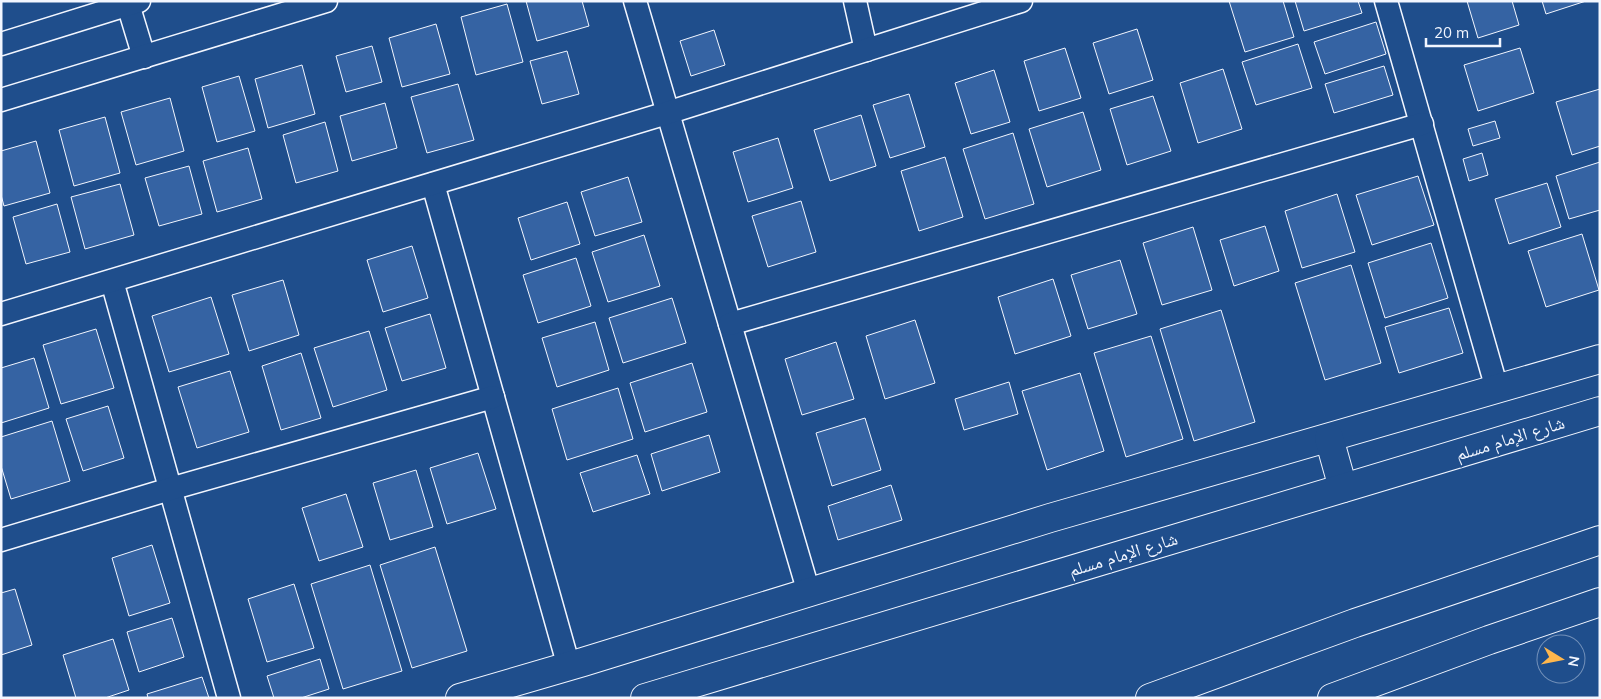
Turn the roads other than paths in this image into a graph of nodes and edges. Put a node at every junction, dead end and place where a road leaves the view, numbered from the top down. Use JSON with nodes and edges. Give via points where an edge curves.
{"nodes":[{"id":1,"x":326,"y":1,"type":"edge"},
{"id":2,"x":634,"y":1,"type":"edge"},
{"id":3,"x":854,"y":1,"type":"edge"},
{"id":4,"x":1021,"y":1,"type":"edge"},
{"id":5,"x":1386,"y":1,"type":"edge"},
{"id":6,"x":131,"y":2,"type":"edge"},
{"id":7,"x":1,"y":44,"type":"edge"},
{"id":8,"x":866,"y":50,"type":"junction"},
{"id":9,"x":144,"y":57,"type":"junction"},
{"id":10,"x":1,"y":100,"type":"edge"},
{"id":11,"x":668,"y":113,"type":"junction"},
{"id":12,"x":1422,"y":124,"type":"junction"},
{"id":13,"x":433,"y":184,"type":"junction"},
{"id":14,"x":112,"y":281,"type":"junction"},
{"id":15,"x":1,"y":314,"type":"edge"},
{"id":16,"x":730,"y":324,"type":"junction"},
{"id":17,"x":1600,"y":359,"type":"edge"},
{"id":18,"x":1497,"y":389,"type":"junction"},
{"id":19,"x":493,"y":397,"type":"junction"},
{"id":20,"x":1600,"y":411,"type":"edge"},
{"id":21,"x":1329,"y":438,"type":"junction"},
{"id":22,"x":1343,"y":488,"type":"junction"},
{"id":23,"x":170,"y":489,"type":"junction"},
{"id":24,"x":1,"y":540,"type":"edge"},
{"id":25,"x":1600,"y":540,"type":"edge"},
{"id":26,"x":809,"y":593,"type":"junction"},
{"id":27,"x":1600,"y":602,"type":"edge"},
{"id":28,"x":569,"y":667,"type":"junction"},
{"id":29,"x":229,"y":698,"type":"edge"},
{"id":30,"x":460,"y":698,"type":"edge"},
{"id":31,"x":646,"y":698,"type":"edge"},
{"id":32,"x":1150,"y":698,"type":"edge"},
{"id":33,"x":1332,"y":698,"type":"edge"}],
"edges":[{"from":1,"to":9,"type":"street"},
{"from":2,"to":11,"type":"street"},
{"from":3,"to":8,"type":"street"},
{"from":4,"to":8,"type":"street"},
{"from":5,"to":12,"type":"street"},
{"from":6,"to":7,"type":"street"},
{"from":6,"to":9,"type":"street"},
{"from":8,"to":11,"type":"street"},
{"from":9,"to":10,"type":"street"},
{"from":11,"to":13,"type":"street"},
{"from":11,"to":16,"type":"street"},
{"from":12,"to":16,"type":"street"},
{"from":12,"to":18,"type":"street"},
{"from":13,"to":14,"type":"street"},
{"from":13,"to":19,"type":"street"},
{"from":14,"to":15,"type":"street"},
{"from":14,"to":23,"type":"street"},
{"from":16,"to":26,"type":"street"},
{"from":17,"to":18,"type":"main road"},
{"from":18,"to":21,"type":"main road"},
{"from":19,"to":23,"type":"street"},
{"from":19,"to":28,"type":"street"},
{"from":20,"to":22,"type":"main road","name":"شارع الإمام مسلم"},
{"from":21,"to":22,"type":"main road"},
{"from":21,"to":26,"type":"main road","via":[[1050,518]]},
{"from":22,"to":31,"type":"main road","name":"شارع الإمام مسلم"},
{"from":23,"to":24,"type":"street"},
{"from":23,"to":29,"type":"street"},
{"from":25,"to":32,"type":"main road","via":[[1355,623]]},
{"from":26,"to":28,"type":"main road"},
{"from":27,"to":33,"type":"main road"},
{"from":28,"to":30,"type":"main road"}]}
